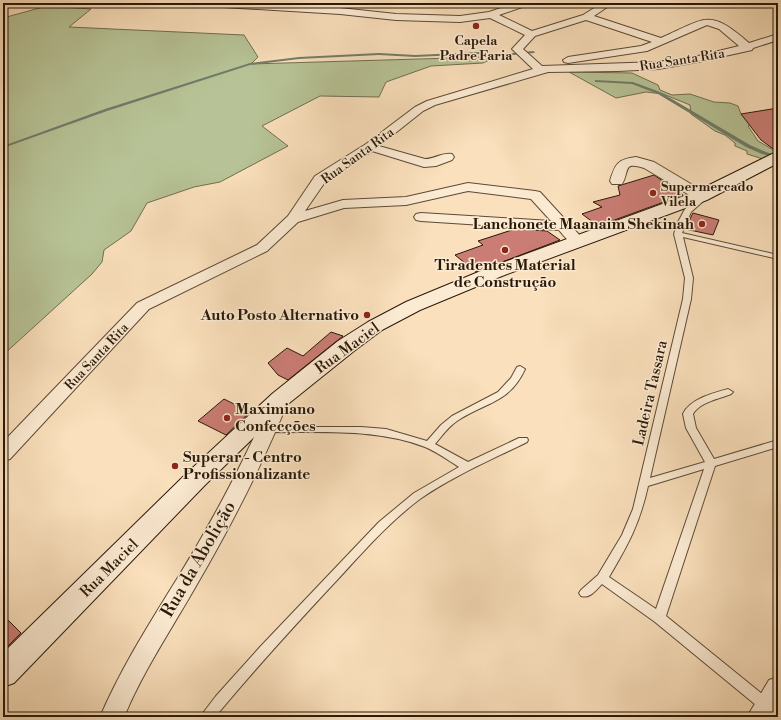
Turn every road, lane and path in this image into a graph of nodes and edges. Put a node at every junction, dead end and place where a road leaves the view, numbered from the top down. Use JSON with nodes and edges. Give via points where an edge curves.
{"nodes":[{"id":1,"x":207,"y":3,"type":"edge"},
{"id":2,"x":522,"y":3,"type":"edge"},
{"id":3,"x":608,"y":3,"type":"edge"},
{"id":4,"x":491,"y":15,"type":"junction"},
{"id":5,"x":586,"y":17,"type":"junction"},
{"id":6,"x":531,"y":34,"type":"junction"},
{"id":7,"x":778,"y":37,"type":"edge"},
{"id":8,"x":662,"y":42,"type":"junction"},
{"id":9,"x":748,"y":48,"type":"junction"},
{"id":10,"x":534,"y":65,"type":"junction"},
{"id":11,"x":556,"y":67,"type":"junction"},
{"id":12,"x":370,"y":147,"type":"junction"},
{"id":13,"x":448,"y":157,"type":"dead end"},
{"id":14,"x":776,"y":160,"type":"edge"},
{"id":15,"x":617,"y":181,"type":"dead end"},
{"id":16,"x":704,"y":195,"type":"junction"},
{"id":17,"x":421,"y":217,"type":"dead end"},
{"id":18,"x":293,"y":219,"type":"junction"},
{"id":19,"x":571,"y":234,"type":"junction"},
{"id":20,"x":678,"y":234,"type":"junction"},
{"id":21,"x":778,"y":257,"type":"edge"},
{"id":22,"x":520,"y":369,"type":"dead end"},
{"id":23,"x":728,"y":392,"type":"dead end"},
{"id":24,"x":280,"y":399,"type":"junction"},
{"id":25,"x":268,"y":429,"type":"junction"},
{"id":26,"x":523,"y":440,"type":"dead end"},
{"id":27,"x":778,"y":443,"type":"edge"},
{"id":28,"x":429,"y":445,"type":"junction"},
{"id":29,"x":3,"y":454,"type":"edge"},
{"id":30,"x":711,"y":463,"type":"junction"},
{"id":31,"x":468,"y":468,"type":"junction"},
{"id":32,"x":644,"y":484,"type":"junction"},
{"id":33,"x":602,"y":578,"type":"junction"},
{"id":34,"x":585,"y":593,"type":"dead end"},
{"id":35,"x":659,"y":618,"type":"junction"},
{"id":36,"x":3,"y":673,"type":"edge"},
{"id":37,"x":768,"y":704,"type":"edge"},
{"id":38,"x":112,"y":717,"type":"edge"},
{"id":39,"x":207,"y":717,"type":"edge"}],
"edges":[{"from":1,"to":4,"type":"street","via":[[444,19]]},
{"from":2,"to":4,"type":"street"},
{"from":3,"to":5,"type":"street"},
{"from":4,"to":6,"type":"street"},
{"from":5,"to":6,"type":"street"},
{"from":5,"to":8,"type":"street"},
{"from":6,"to":10,"type":"street","via":[[517,49]]},
{"from":7,"to":9,"type":"street","name":"Rua Santa Rita"},
{"from":8,"to":9,"type":"street","via":[[710,21],[718,23]]},
{"from":8,"to":11,"type":"street","via":[[643,49],[553,64]]},
{"from":9,"to":11,"type":"street","name":"Rua Santa Rita","via":[[671,64],[622,68]]},
{"from":10,"to":11,"type":"street","name":"Rua Santa Rita"},
{"from":10,"to":12,"type":"street","name":"Rua Santa Rita","via":[[531,74],[431,103],[419,109]]},
{"from":12,"to":13,"type":"street","via":[[424,163]]},
{"from":12,"to":18,"type":"street","name":"Rua Santa Rita","via":[[320,179]]},
{"from":14,"to":16,"type":"main road","name":"Rua Maciel"},
{"from":15,"to":16,"type":"street","via":[[620,168],[627,162],[636,161],[649,165]]},
{"from":16,"to":19,"type":"main road","name":"Rua Maciel"},
{"from":16,"to":20,"type":"lane","via":[[688,211]]},
{"from":17,"to":19,"type":"street"},
{"from":18,"to":19,"type":"street","via":[[343,204],[406,201],[468,187],[535,194]]},
{"from":18,"to":29,"type":"street","name":"Rua Santa Rita","via":[[262,248],[144,306]]},
{"from":19,"to":24,"type":"main road","name":"Rua Maciel","via":[[496,272],[413,306],[375,326]]},
{"from":20,"to":21,"type":"lane"},
{"from":20,"to":32,"type":"lane","name":"Ladeira Tassara","via":[[689,278],[687,299]]},
{"from":22,"to":28,"type":"lane","via":[[516,380],[507,390],[455,419],[442,429]]},
{"from":23,"to":30,"type":"lane","via":[[696,405],[689,412],[691,425]]},
{"from":24,"to":25,"type":"street","name":"Rua da Abolição"},
{"from":24,"to":36,"type":"main road","name":"Rua Maciel","via":[[196,479]]},
{"from":25,"to":28,"type":"lane","via":[[386,432]]},
{"from":25,"to":38,"type":"street","name":"Rua da Abolição","via":[[256,457],[214,535],[131,675]]},
{"from":26,"to":31,"type":"lane"},
{"from":27,"to":30,"type":"lane"},
{"from":28,"to":31,"type":"lane"},
{"from":30,"to":32,"type":"lane"},
{"from":30,"to":35,"type":"lane"},
{"from":31,"to":39,"type":"lane","via":[[432,486],[387,522],[257,658]]},
{"from":32,"to":33,"type":"lane","name":"Ladeira Tassara","via":[[638,509],[627,536]]},
{"from":33,"to":34,"type":"lane","name":"Ladeira Tassara"},
{"from":33,"to":35,"type":"lane"},
{"from":35,"to":37,"type":"lane"}]}
